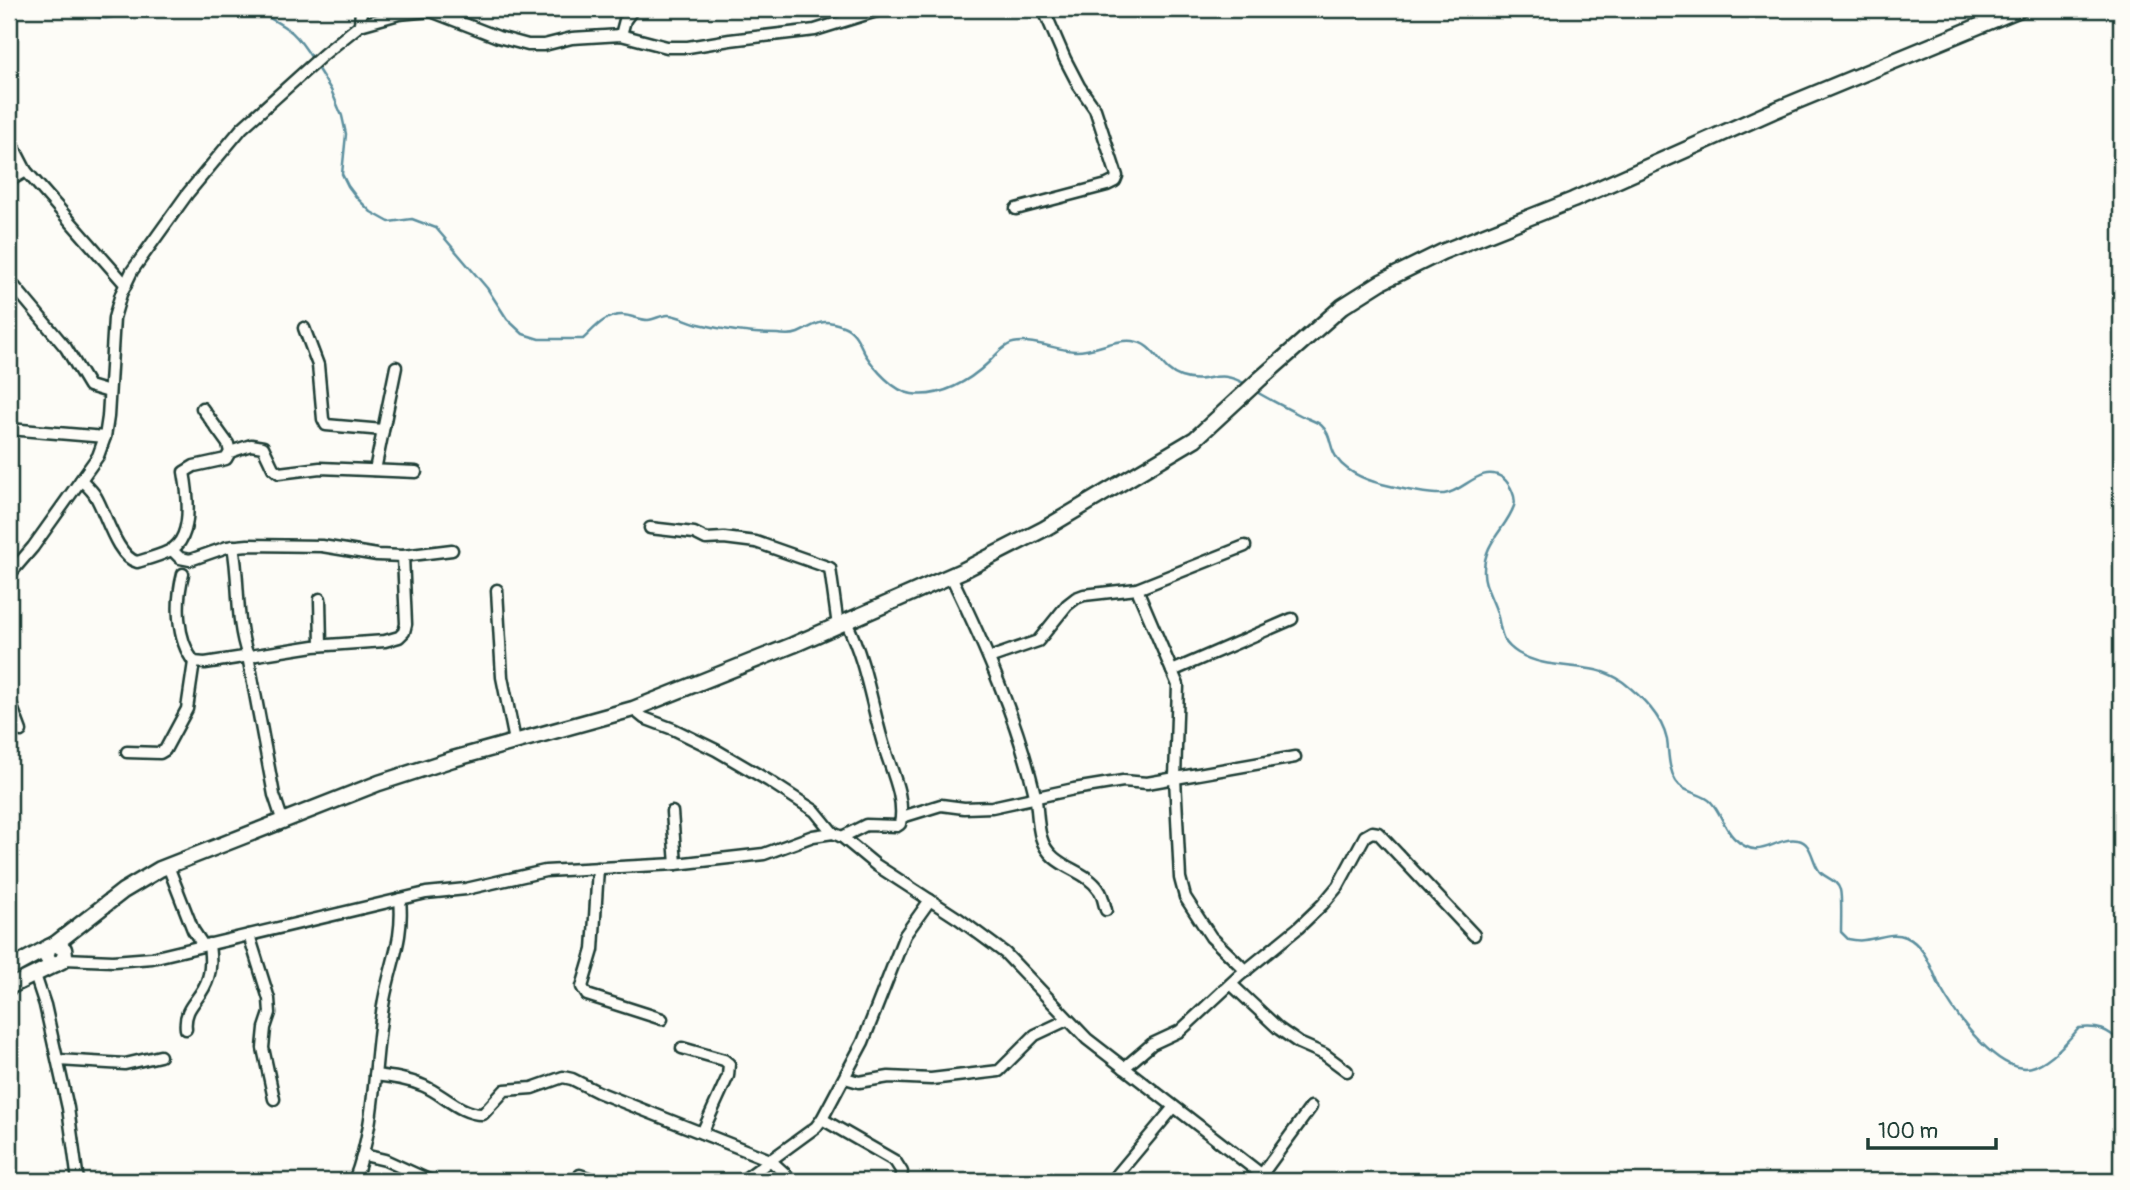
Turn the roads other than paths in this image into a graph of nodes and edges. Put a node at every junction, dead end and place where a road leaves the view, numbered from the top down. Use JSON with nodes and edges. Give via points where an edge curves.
{"nodes":[{"id":1,"x":361,"y":9,"type":"edge"},
{"id":2,"x":633,"y":9,"type":"edge"},
{"id":3,"x":883,"y":9,"type":"edge"},
{"id":4,"x":1046,"y":9,"type":"edge"},
{"id":5,"x":2020,"y":9,"type":"edge"},
{"id":6,"x":450,"y":13,"type":"edge"},
{"id":7,"x":360,"y":26,"type":"junction"},
{"id":8,"x":621,"y":35,"type":"junction"},
{"id":9,"x":9,"y":138,"type":"edge"},
{"id":10,"x":26,"y":171,"type":"junction"},
{"id":11,"x":9,"y":181,"type":"edge"},
{"id":12,"x":1016,"y":209,"type":"dead end"},
{"id":13,"x":9,"y":280,"type":"edge"},
{"id":14,"x":126,"y":285,"type":"junction"},
{"id":15,"x":22,"y":294,"type":"junction"},
{"id":16,"x":9,"y":298,"type":"edge"},
{"id":17,"x":304,"y":328,"type":"dead end"},
{"id":18,"x":396,"y":367,"type":"dead end"},
{"id":19,"x":110,"y":391,"type":"junction"},
{"id":20,"x":202,"y":408,"type":"dead end"},
{"id":21,"x":9,"y":429,"type":"edge"},
{"id":22,"x":383,"y":429,"type":"junction"},
{"id":23,"x":105,"y":437,"type":"junction"},
{"id":24,"x":230,"y":452,"type":"junction"},
{"id":25,"x":375,"y":470,"type":"junction"},
{"id":26,"x":416,"y":472,"type":"dead end"},
{"id":27,"x":80,"y":480,"type":"junction"},
{"id":28,"x":650,"y":528,"type":"dead end"},
{"id":29,"x":233,"y":546,"type":"junction"},
{"id":30,"x":1245,"y":546,"type":"dead end"},
{"id":31,"x":172,"y":550,"type":"junction"},
{"id":32,"x":452,"y":550,"type":"dead end"},
{"id":33,"x":403,"y":556,"type":"junction"},
{"id":34,"x":183,"y":574,"type":"dead end"},
{"id":35,"x":9,"y":575,"type":"edge"},
{"id":36,"x":951,"y":576,"type":"junction"},
{"id":37,"x":1137,"y":589,"type":"junction"},
{"id":38,"x":497,"y":590,"type":"dead end"},
{"id":39,"x":320,"y":599,"type":"dead end"},
{"id":40,"x":1293,"y":619,"type":"dead end"},
{"id":41,"x":842,"y":624,"type":"junction"},
{"id":42,"x":321,"y":645,"type":"junction"},
{"id":43,"x":248,"y":656,"type":"junction"},
{"id":44,"x":989,"y":658,"type":"junction"},
{"id":45,"x":194,"y":662,"type":"junction"},
{"id":46,"x":1172,"y":671,"type":"junction"},
{"id":47,"x":9,"y":699,"type":"edge"},
{"id":48,"x":633,"y":709,"type":"junction"},
{"id":49,"x":21,"y":731,"type":"dead end"},
{"id":50,"x":515,"y":741,"type":"junction"},
{"id":51,"x":127,"y":752,"type":"dead end"},
{"id":52,"x":1294,"y":757,"type":"dead end"},
{"id":53,"x":1175,"y":778,"type":"junction"},
{"id":54,"x":1035,"y":796,"type":"junction"},
{"id":55,"x":672,"y":812,"type":"dead end"},
{"id":56,"x":902,"y":817,"type":"junction"},
{"id":57,"x":282,"y":820,"type":"junction"},
{"id":58,"x":837,"y":835,"type":"junction"},
{"id":59,"x":676,"y":864,"type":"junction"},
{"id":60,"x":168,"y":866,"type":"junction"},
{"id":61,"x":598,"y":868,"type":"junction"},
{"id":62,"x":400,"y":899,"type":"junction"},
{"id":63,"x":930,"y":900,"type":"junction"},
{"id":64,"x":1107,"y":910,"type":"dead end"},
{"id":65,"x":248,"y":934,"type":"junction"},
{"id":66,"x":1474,"y":934,"type":"dead end"},
{"id":67,"x":206,"y":944,"type":"junction"},
{"id":68,"x":52,"y":946,"type":"junction"},
{"id":69,"x":60,"y":961,"type":"junction"},
{"id":70,"x":9,"y":969,"type":"edge"},
{"id":71,"x":1246,"y":971,"type":"junction"},
{"id":72,"x":35,"y":975,"type":"junction"},
{"id":73,"x":1231,"y":984,"type":"junction"},
{"id":74,"x":9,"y":987,"type":"edge"},
{"id":75,"x":662,"y":1019,"type":"dead end"},
{"id":76,"x":1067,"y":1020,"type":"junction"},
{"id":77,"x":186,"y":1029,"type":"dead end"},
{"id":78,"x":682,"y":1048,"type":"dead end"},
{"id":79,"x":160,"y":1056,"type":"dead end"},
{"id":80,"x":58,"y":1060,"type":"junction"},
{"id":81,"x":1124,"y":1068,"type":"junction"},
{"id":82,"x":1347,"y":1071,"type":"dead end"},
{"id":83,"x":375,"y":1074,"type":"junction"},
{"id":84,"x":845,"y":1078,"type":"junction"},
{"id":85,"x":274,"y":1100,"type":"dead end"},
{"id":86,"x":1174,"y":1107,"type":"junction"},
{"id":87,"x":1311,"y":1107,"type":"dead end"},
{"id":88,"x":822,"y":1119,"type":"junction"},
{"id":89,"x":702,"y":1133,"type":"junction"},
{"id":90,"x":364,"y":1155,"type":"junction"},
{"id":91,"x":770,"y":1160,"type":"junction"},
{"id":92,"x":580,"y":1175,"type":"dead end"},
{"id":93,"x":1259,"y":1177,"type":"edge"},
{"id":94,"x":78,"y":1181,"type":"edge"},
{"id":95,"x":354,"y":1181,"type":"edge"},
{"id":96,"x":431,"y":1181,"type":"edge"},
{"id":97,"x":598,"y":1181,"type":"edge"},
{"id":98,"x":742,"y":1181,"type":"edge"},
{"id":99,"x":793,"y":1181,"type":"edge"},
{"id":100,"x":899,"y":1181,"type":"edge"},
{"id":101,"x":1112,"y":1181,"type":"edge"},
{"id":102,"x":1270,"y":1181,"type":"edge"}],
"edges":[{"from":1,"to":7,"type":"street"},
{"from":2,"to":8,"type":"street"},
{"from":3,"to":8,"type":"street","via":[[815,30],[688,47],[667,47]]},
{"from":4,"to":12,"type":"street","via":[[1065,59],[1095,109],[1117,176],[1107,185]]},
{"from":5,"to":36,"type":"main road","via":[[1441,252],[1381,282],[1343,306],[1195,439],[1008,549]]},
{"from":6,"to":7,"type":"street","via":[[400,14]]},
{"from":6,"to":8,"type":"street","via":[[498,37],[528,45]]},
{"from":7,"to":14,"type":"street","via":[[242,128],[188,193]]},
{"from":9,"to":10,"type":"street"},
{"from":10,"to":11,"type":"street"},
{"from":10,"to":14,"type":"street"},
{"from":13,"to":15,"type":"street"},
{"from":14,"to":19,"type":"street","via":[[114,318]]},
{"from":15,"to":16,"type":"street"},
{"from":15,"to":19,"type":"street","via":[[66,348],[89,386]]},
{"from":17,"to":22,"type":"street","via":[[318,365],[326,425]]},
{"from":18,"to":22,"type":"street"},
{"from":19,"to":23,"type":"street"},
{"from":20,"to":24,"type":"street"},
{"from":21,"to":23,"type":"street"},
{"from":22,"to":25,"type":"street"},
{"from":23,"to":27,"type":"street"},
{"from":24,"to":25,"type":"street","via":[[251,445],[263,447],[279,473],[320,468]]},
{"from":24,"to":31,"type":"street","via":[[226,459],[184,472],[188,514],[183,535]]},
{"from":25,"to":26,"type":"street"},
{"from":27,"to":31,"type":"street","via":[[95,494],[129,559],[137,562]]},
{"from":27,"to":35,"type":"street"},
{"from":28,"to":41,"type":"street","via":[[679,530],[706,539],[756,542],[830,568]]},
{"from":29,"to":31,"type":"street","via":[[190,560]]},
{"from":29,"to":33,"type":"street","via":[[322,546]]},
{"from":29,"to":43,"type":"street","via":[[239,577],[238,617]]},
{"from":30,"to":37,"type":"street"},
{"from":32,"to":33,"type":"street"},
{"from":33,"to":42,"type":"street","via":[[404,632],[385,641]]},
{"from":34,"to":45,"type":"street","via":[[180,618],[184,643]]},
{"from":36,"to":41,"type":"main road"},
{"from":36,"to":44,"type":"street"},
{"from":37,"to":44,"type":"street","via":[[1076,598],[1038,641]]},
{"from":37,"to":46,"type":"street"},
{"from":38,"to":50,"type":"street","via":[[502,677]]},
{"from":39,"to":42,"type":"street"},
{"from":40,"to":46,"type":"street"},
{"from":41,"to":48,"type":"main road"},
{"from":41,"to":56,"type":"street","via":[[856,642]]},
{"from":42,"to":43,"type":"street"},
{"from":43,"to":45,"type":"street"},
{"from":43,"to":57,"type":"street"},
{"from":44,"to":54,"type":"street"},
{"from":45,"to":51,"type":"street","via":[[187,709],[164,750],[160,754]]},
{"from":46,"to":53,"type":"street","via":[[1180,700]]},
{"from":47,"to":49,"type":"street"},
{"from":48,"to":50,"type":"main road"},
{"from":48,"to":58,"type":"street","via":[[769,781],[815,811]]},
{"from":50,"to":57,"type":"main road","via":[[379,783]]},
{"from":52,"to":53,"type":"street"},
{"from":53,"to":54,"type":"street","via":[[1123,781]]},
{"from":53,"to":71,"type":"street","via":[[1185,897],[1211,937]]},
{"from":54,"to":56,"type":"street","via":[[992,807],[941,804]]},
{"from":54,"to":64,"type":"street","via":[[1048,852],[1099,889]]},
{"from":55,"to":59,"type":"street"},
{"from":56,"to":58,"type":"street","via":[[897,826],[866,825]]},
{"from":57,"to":60,"type":"main road"},
{"from":58,"to":59,"type":"street","via":[[813,836],[764,854]]},
{"from":58,"to":63,"type":"street"},
{"from":59,"to":61,"type":"street"},
{"from":60,"to":67,"type":"street","via":[[193,929]]},
{"from":60,"to":68,"type":"main road","via":[[123,891]]},
{"from":61,"to":62,"type":"street","via":[[545,871]]},
{"from":61,"to":75,"type":"street","via":[[593,950],[582,987],[587,995]]},
{"from":62,"to":65,"type":"street"},
{"from":62,"to":83,"type":"street","via":[[403,922],[384,1001]]},
{"from":63,"to":76,"type":"street","via":[[1005,953]]},
{"from":63,"to":84,"type":"street","via":[[905,935]]},
{"from":65,"to":67,"type":"street"},
{"from":65,"to":85,"type":"street","via":[[270,999],[263,1048]]},
{"from":66,"to":71,"type":"street","via":[[1372,832],[1365,836],[1323,904]]},
{"from":67,"to":69,"type":"street","via":[[152,958]]},
{"from":67,"to":77,"type":"street","via":[[211,963],[208,979],[184,1016]]},
{"from":68,"to":69,"type":"main road","via":[[64,949]]},
{"from":68,"to":70,"type":"main road"},
{"from":69,"to":72,"type":"main road"},
{"from":71,"to":73,"type":"street"},
{"from":72,"to":74,"type":"main road"},
{"from":72,"to":80,"type":"street"},
{"from":73,"to":81,"type":"street","via":[[1180,1031],[1153,1044]]},
{"from":73,"to":82,"type":"street","via":[[1279,1029]]},
{"from":76,"to":81,"type":"street"},
{"from":76,"to":84,"type":"street","via":[[1035,1035],[999,1072],[859,1082]]},
{"from":78,"to":89,"type":"street","via":[[729,1064]]},
{"from":79,"to":80,"type":"street","via":[[125,1064]]},
{"from":80,"to":94,"type":"street"},
{"from":81,"to":86,"type":"street"},
{"from":83,"to":89,"type":"street","via":[[425,1086],[478,1114],[505,1090],[531,1088],[563,1077]]},
{"from":83,"to":90,"type":"street"},
{"from":84,"to":88,"type":"street"},
{"from":86,"to":93,"type":"street"},
{"from":86,"to":101,"type":"street"},
{"from":87,"to":93,"type":"street"},
{"from":88,"to":91,"type":"street"},
{"from":88,"to":100,"type":"street","via":[[895,1161],[902,1172]]},
{"from":89,"to":91,"type":"street"},
{"from":90,"to":95,"type":"street"},
{"from":90,"to":96,"type":"street"},
{"from":91,"to":98,"type":"street"},
{"from":91,"to":99,"type":"street"},
{"from":92,"to":97,"type":"street"},
{"from":93,"to":102,"type":"street"}]}
